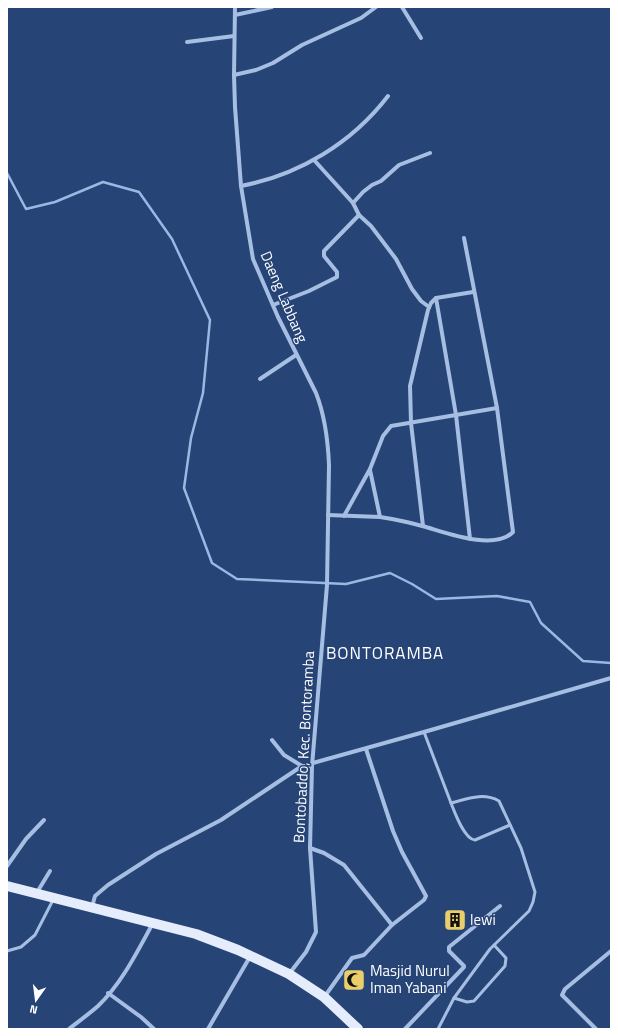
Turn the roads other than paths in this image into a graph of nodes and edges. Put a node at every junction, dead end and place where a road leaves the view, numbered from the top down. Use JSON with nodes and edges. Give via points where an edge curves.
{"nodes":[{"id":1,"x":235,"y":7,"type":"edge"},
{"id":2,"x":272,"y":7,"type":"edge"},
{"id":3,"x":376,"y":7,"type":"edge"},
{"id":4,"x":402,"y":7,"type":"edge"},
{"id":5,"x":235,"y":15,"type":"junction"},
{"id":6,"x":234,"y":36,"type":"junction"},
{"id":7,"x":421,"y":38,"type":"dead end"},
{"id":8,"x":187,"y":42,"type":"dead end"},
{"id":9,"x":234,"y":76,"type":"junction"},
{"id":10,"x":388,"y":96,"type":"dead end"},
{"id":11,"x":430,"y":153,"type":"dead end"},
{"id":12,"x":314,"y":160,"type":"junction"},
{"id":13,"x":241,"y":186,"type":"junction"},
{"id":14,"x":353,"y":203,"type":"junction"},
{"id":15,"x":359,"y":215,"type":"junction"},
{"id":16,"x":464,"y":238,"type":"dead end"},
{"id":17,"x":473,"y":292,"type":"junction"},
{"id":18,"x":436,"y":298,"type":"junction"},
{"id":19,"x":273,"y":305,"type":"junction"},
{"id":20,"x":430,"y":307,"type":"junction"},
{"id":21,"x":296,"y":355,"type":"junction"},
{"id":22,"x":260,"y":379,"type":"dead end"},
{"id":23,"x":497,"y":408,"type":"junction"},
{"id":24,"x":456,"y":415,"type":"junction"},
{"id":25,"x":411,"y":423,"type":"junction"},
{"id":26,"x":370,"y":470,"type":"junction"},
{"id":27,"x":328,"y":515,"type":"junction"},
{"id":28,"x":344,"y":516,"type":"junction"},
{"id":29,"x":380,"y":517,"type":"junction"},
{"id":30,"x":423,"y":526,"type":"junction"},
{"id":31,"x":470,"y":539,"type":"junction"},
{"id":32,"x":328,"y":566,"type":"joint"},
{"id":33,"x":611,"y":678,"type":"edge"},
{"id":34,"x":424,"y":732,"type":"junction"},
{"id":35,"x":272,"y":740,"type":"dead end"},
{"id":36,"x":366,"y":749,"type":"junction"},
{"id":37,"x":313,"y":764,"type":"junction"},
{"id":38,"x":302,"y":766,"type":"junction"},
{"id":39,"x":451,"y":803,"type":"junction"},
{"id":40,"x":44,"y":820,"type":"dead end"},
{"id":41,"x":510,"y":825,"type":"junction"},
{"id":42,"x":310,"y":848,"type":"junction"},
{"id":43,"x":7,"y":866,"type":"edge"},
{"id":44,"x":50,"y":871,"type":"dead end"},
{"id":45,"x":7,"y":886,"type":"edge"},
{"id":46,"x":36,"y":894,"type":"junction"},
{"id":47,"x":54,"y":898,"type":"junction"},
{"id":48,"x":500,"y":906,"type":"dead end"},
{"id":49,"x":92,"y":907,"type":"junction"},
{"id":50,"x":153,"y":923,"type":"junction"},
{"id":51,"x":392,"y":925,"type":"junction"},
{"id":52,"x":494,"y":945,"type":"junction"},
{"id":53,"x":7,"y":951,"type":"edge"},
{"id":54,"x":611,"y":951,"type":"edge"},
{"id":55,"x":251,"y":955,"type":"junction"},
{"id":56,"x":289,"y":974,"type":"junction"},
{"id":57,"x":108,"y":993,"type":"junction"},
{"id":58,"x":324,"y":997,"type":"junction"},
{"id":59,"x":454,"y":998,"type":"junction"},
{"id":60,"x":69,"y":1029,"type":"edge"},
{"id":61,"x":154,"y":1029,"type":"edge"},
{"id":62,"x":208,"y":1029,"type":"edge"},
{"id":63,"x":358,"y":1029,"type":"edge"},
{"id":64,"x":405,"y":1029,"type":"edge"},
{"id":65,"x":438,"y":1029,"type":"edge"},
{"id":66,"x":596,"y":1029,"type":"edge"}],
"edges":[{"from":1,"to":5,"type":"street","name":"Daeng Labbang"},
{"from":2,"to":5,"type":"street"},
{"from":3,"to":9,"type":"street","via":[[361,18],[302,45],[273,63]]},
{"from":4,"to":7,"type":"street"},
{"from":5,"to":6,"type":"street","name":"Daeng Labbang"},
{"from":6,"to":8,"type":"street"},
{"from":6,"to":9,"type":"street","name":"Daeng Labbang"},
{"from":9,"to":13,"type":"street","name":"Daeng Labbang"},
{"from":10,"to":12,"type":"street","via":[[363,125]]},
{"from":11,"to":14,"type":"street","via":[[399,165],[363,192]]},
{"from":12,"to":13,"type":"street","via":[[286,174]]},
{"from":12,"to":14,"type":"street"},
{"from":13,"to":19,"type":"street","name":"Daeng Labbang","via":[[253,259]]},
{"from":14,"to":15,"type":"street"},
{"from":15,"to":19,"type":"street","via":[[324,251],[324,256],[337,272],[336,278]]},
{"from":15,"to":20,"type":"street","via":[[371,226],[396,259],[421,301]]},
{"from":16,"to":17,"type":"street"},
{"from":17,"to":18,"type":"street"},
{"from":17,"to":23,"type":"street"},
{"from":18,"to":20,"type":"street"},
{"from":18,"to":24,"type":"street"},
{"from":19,"to":21,"type":"street","name":"Daeng Labbang"},
{"from":20,"to":25,"type":"street","via":[[410,386]]},
{"from":21,"to":22,"type":"street"},
{"from":21,"to":27,"type":"street","name":"Daeng Labbang","via":[[316,393],[325,423],[329,466]]},
{"from":23,"to":24,"type":"street"},
{"from":23,"to":31,"type":"street","via":[[513,532],[498,539]]},
{"from":24,"to":25,"type":"street"},
{"from":24,"to":31,"type":"street"},
{"from":25,"to":26,"type":"street","via":[[391,426],[386,431]]},
{"from":25,"to":30,"type":"street"},
{"from":26,"to":28,"type":"street"},
{"from":26,"to":29,"type":"street"},
{"from":27,"to":28,"type":"street"},
{"from":27,"to":32,"type":"street","name":"Daeng Labbang"},
{"from":28,"to":29,"type":"street"},
{"from":29,"to":30,"type":"street"},
{"from":30,"to":31,"type":"street"},
{"from":32,"to":37,"type":"street","name":"Bontobaddo, Kec. Bontoramba"},
{"from":33,"to":34,"type":"street"},
{"from":34,"to":36,"type":"street"},
{"from":34,"to":39,"type":"lane"},
{"from":35,"to":38,"type":"street","via":[[284,756]]},
{"from":36,"to":37,"type":"street"},
{"from":36,"to":51,"type":"street","via":[[393,831],[426,896]]},
{"from":37,"to":38,"type":"street"},
{"from":37,"to":42,"type":"street","name":"Bontobaddo, Kec. Bontoramba"},
{"from":38,"to":49,"type":"street","via":[[221,820],[156,854],[108,885],[95,896]]},
{"from":39,"to":41,"type":"lane","via":[[481,796],[492,797],[499,800]]},
{"from":39,"to":41,"type":"lane","via":[[471,840]]},
{"from":40,"to":43,"type":"street","via":[[26,839]]},
{"from":41,"to":52,"type":"lane","via":[[521,848],[535,892],[528,911]]},
{"from":42,"to":51,"type":"street","via":[[338,860]]},
{"from":42,"to":56,"type":"street","name":"Bontobaddo, Kec. Bontoramba","via":[[316,932],[306,952]]},
{"from":44,"to":46,"type":"street"},
{"from":45,"to":46,"type":"main road"},
{"from":46,"to":47,"type":"main road"},
{"from":47,"to":49,"type":"main road"},
{"from":47,"to":53,"type":"lane","via":[[35,935],[21,947]]},
{"from":48,"to":64,"type":"street","via":[[449,947],[449,951],[464,967]]},
{"from":49,"to":50,"type":"main road"},
{"from":50,"to":55,"type":"main road","via":[[196,934]]},
{"from":50,"to":57,"type":"street","via":[[134,959]]},
{"from":51,"to":58,"type":"street","via":[[364,955],[352,958]]},
{"from":52,"to":59,"type":"lane"},
{"from":52,"to":59,"type":"lane","via":[[506,958],[506,966],[474,1001],[467,1002]]},
{"from":54,"to":66,"type":"street","via":[[565,989],[562,995]]},
{"from":55,"to":56,"type":"main road"},
{"from":55,"to":62,"type":"street"},
{"from":56,"to":58,"type":"main road"},
{"from":57,"to":60,"type":"street","via":[[98,1005]]},
{"from":57,"to":61,"type":"street"},
{"from":58,"to":63,"type":"main road"},
{"from":59,"to":65,"type":"lane"}]}
